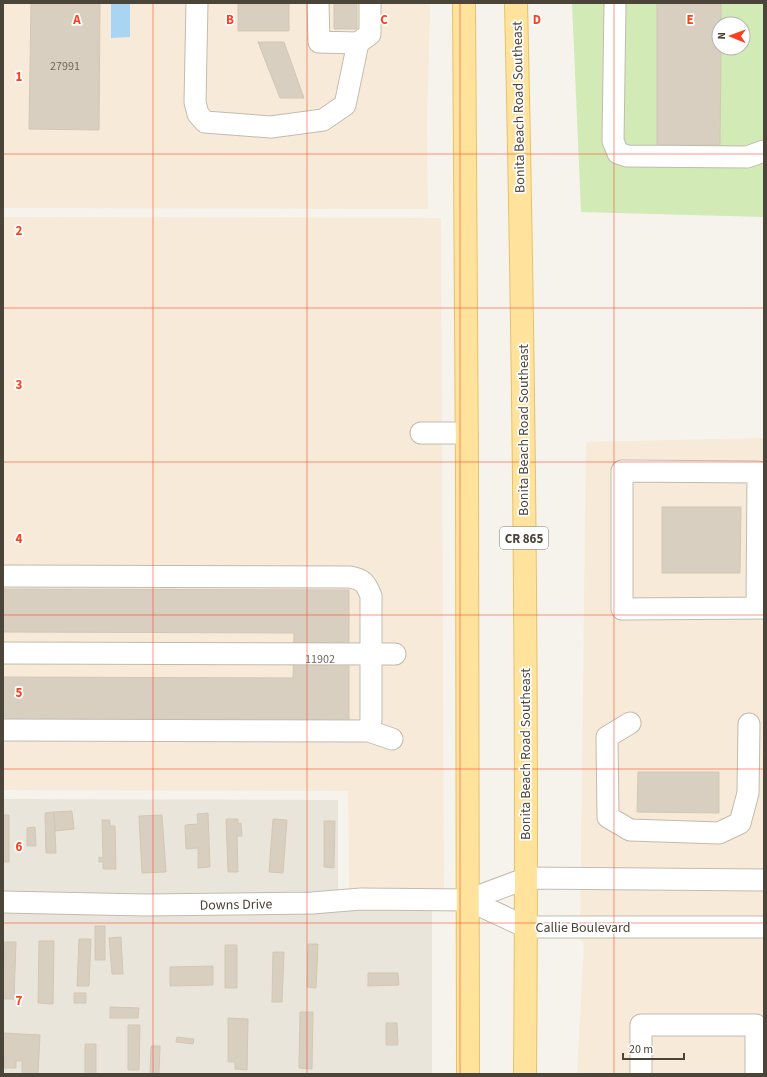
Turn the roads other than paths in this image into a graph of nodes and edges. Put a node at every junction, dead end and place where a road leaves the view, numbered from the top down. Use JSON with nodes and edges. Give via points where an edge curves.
{"nodes":[{"id":1,"x":197,"y":3,"type":"edge"},
{"id":2,"x":318,"y":3,"type":"edge"},
{"id":3,"x":370,"y":3,"type":"edge"},
{"id":4,"x":464,"y":3,"type":"edge"},
{"id":5,"x":516,"y":3,"type":"edge"},
{"id":6,"x":615,"y":3,"type":"edge"},
{"id":7,"x":358,"y":43,"type":"junction"},
{"id":8,"x":764,"y":151,"type":"edge"},
{"id":9,"x":421,"y":433,"type":"dead end"},
{"id":10,"x":467,"y":433,"type":"junction"},
{"id":11,"x":3,"y":576,"type":"edge"},
{"id":12,"x":760,"y":608,"type":"edge"},
{"id":13,"x":3,"y":653,"type":"edge"},
{"id":14,"x":371,"y":654,"type":"junction"},
{"id":15,"x":395,"y":654,"type":"dead end"},
{"id":16,"x":630,"y":723,"type":"dead end"},
{"id":17,"x":749,"y":724,"type":"dead end"},
{"id":18,"x":3,"y":730,"type":"edge"},
{"id":19,"x":369,"y":731,"type":"junction"},
{"id":20,"x":392,"y":739,"type":"dead end"},
{"id":21,"x":527,"y":878,"type":"junction"},
{"id":22,"x":764,"y":880,"type":"edge"},
{"id":23,"x":468,"y":900,"type":"junction"},
{"id":24,"x":3,"y":902,"type":"edge"},
{"id":25,"x":526,"y":927,"type":"junction"},
{"id":26,"x":764,"y":927,"type":"edge"},
{"id":27,"x":468,"y":1074,"type":"edge"},
{"id":28,"x":525,"y":1074,"type":"edge"},
{"id":29,"x":641,"y":1074,"type":"edge"},
{"id":30,"x":756,"y":1074,"type":"edge"}],
"edges":[{"from":1,"to":7,"type":"street","via":[[195,102],[198,114],[205,122],[271,127],[324,120],[345,105]]},
{"from":2,"to":7,"type":"street","via":[[319,42]]},
{"from":3,"to":7,"type":"street","via":[[370,34]]},
{"from":4,"to":10,"type":"main road"},
{"from":5,"to":21,"type":"main road","name":"Bonita Beach Road Southeast","number":"CR 865","via":[[522,267]]},
{"from":6,"to":8,"type":"street","via":[[613,141],[618,153],[627,156],[747,157]]},
{"from":9,"to":10,"type":"street"},
{"from":10,"to":23,"type":"main road"},
{"from":11,"to":14,"type":"street","via":[[359,578],[367,586],[371,596]]},
{"from":12,"to":12,"type":"street","via":[[622,609],[622,471],[758,472]]},
{"from":13,"to":14,"type":"street"},
{"from":14,"to":15,"type":"street"},
{"from":14,"to":19,"type":"street"},
{"from":16,"to":17,"type":"street","via":[[607,737],[608,817],[630,830],[719,833],[740,823],[748,793]]},
{"from":18,"to":19,"type":"street"},
{"from":19,"to":20,"type":"street"},
{"from":21,"to":22,"type":"street"},
{"from":21,"to":23,"type":"street"},
{"from":21,"to":25,"type":"main road","name":"Bonita Beach Road Southeast","number":"CR 865"},
{"from":23,"to":24,"type":"street","name":"Downs Drive","via":[[361,899],[312,903],[145,905]]},
{"from":23,"to":25,"type":"street","name":"Callie Boulevard"},
{"from":23,"to":27,"type":"main road"},
{"from":25,"to":26,"type":"street","name":"Callie Boulevard"},
{"from":25,"to":28,"type":"main road","name":"Bonita Beach Road Southeast","number":"CR 865"},
{"from":29,"to":30,"type":"street","via":[[641,1025],[756,1024]]}]}
